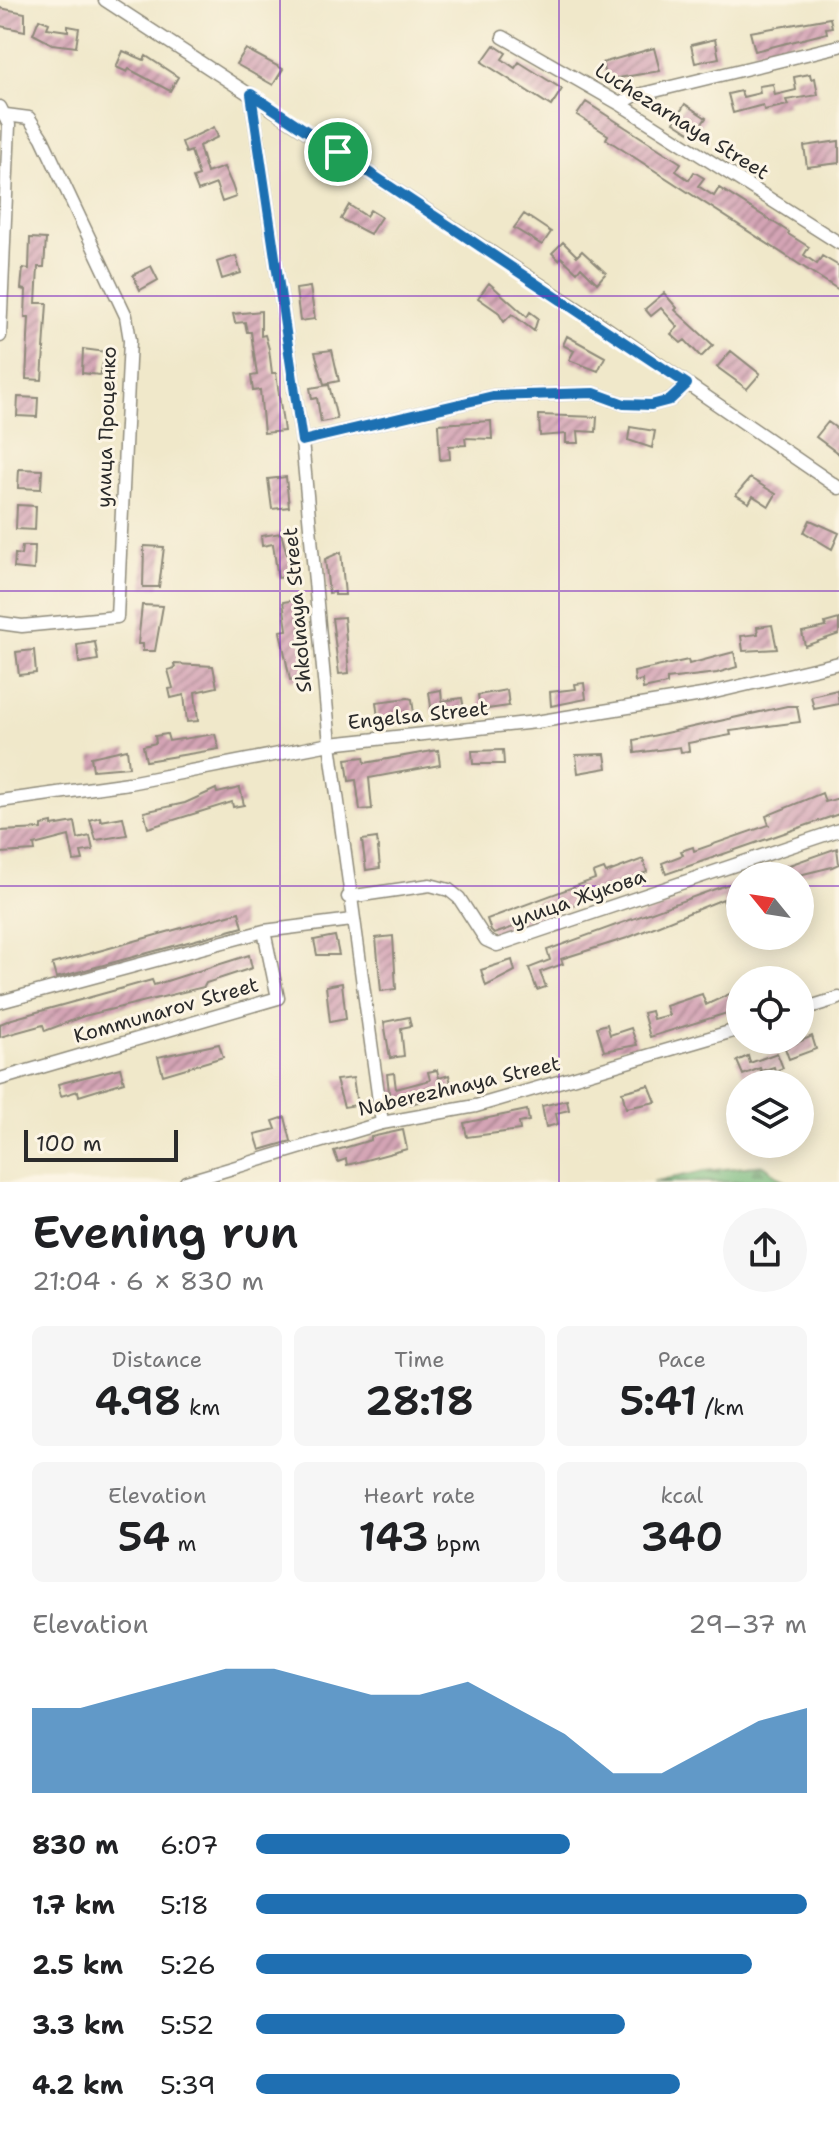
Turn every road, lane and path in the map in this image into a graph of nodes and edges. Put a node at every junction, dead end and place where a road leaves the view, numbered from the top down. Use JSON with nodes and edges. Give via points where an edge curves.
{"nodes":[{"id":1,"x":105,"y":0,"type":"edge"},
{"id":2,"x":503,"y":37,"type":"dead end"},
{"id":3,"x":839,"y":46,"type":"edge"},
{"id":4,"x":251,"y":94,"type":"junction"},
{"id":5,"x":620,"y":104,"type":"junction"},
{"id":6,"x":3,"y":111,"type":"edge"},
{"id":7,"x":839,"y":243,"type":"edge"},
{"id":8,"x":0,"y":336,"type":"edge"},
{"id":9,"x":687,"y":384,"type":"junction"},
{"id":10,"x":302,"y":441,"type":"junction"},
{"id":11,"x":839,"y":488,"type":"edge"},
{"id":12,"x":0,"y":623,"type":"edge"},
{"id":13,"x":839,"y":663,"type":"edge"},
{"id":14,"x":330,"y":744,"type":"junction"},
{"id":15,"x":0,"y":801,"type":"edge"},
{"id":16,"x":839,"y":830,"type":"edge"},
{"id":17,"x":348,"y":897,"type":"junction"},
{"id":18,"x":352,"y":920,"type":"junction"},
{"id":19,"x":264,"y":931,"type":"junction"},
{"id":20,"x":839,"y":998,"type":"edge"},
{"id":21,"x":0,"y":1002,"type":"edge"},
{"id":22,"x":814,"y":1006,"type":"edge"},
{"id":23,"x":726,"y":1033,"type":"edge"},
{"id":24,"x":0,"y":1079,"type":"edge"},
{"id":25,"x":382,"y":1123,"type":"junction"},
{"id":26,"x":186,"y":1182,"type":"edge"}],
"edges":[{"from":1,"to":4,"type":"street"},
{"from":2,"to":5,"type":"street","name":"Luchezarnaya Street"},
{"from":3,"to":5,"type":"street","via":[[634,96]]},
{"from":4,"to":9,"type":"street"},
{"from":4,"to":10,"type":"street","name":"Shkolnaya Street"},
{"from":5,"to":7,"type":"street","name":"Luchezarnaya Street"},
{"from":6,"to":8,"type":"street","name":"улица Проценко","via":[[9,125]]},
{"from":6,"to":12,"type":"street","name":"улица Проценко","via":[[29,118],[42,138],[126,316],[130,340],[117,617],[22,626]]},
{"from":9,"to":10,"type":"street","via":[[670,400],[651,405],[624,404],[594,393],[493,396]]},
{"from":9,"to":11,"type":"street"},
{"from":10,"to":14,"type":"street","name":"Shkolnaya Street"},
{"from":13,"to":14,"type":"street","name":"Engelsa Street","via":[[702,695],[551,720]]},
{"from":14,"to":15,"type":"street","name":"Engelsa Street","via":[[129,783]]},
{"from":14,"to":17,"type":"street","name":"Shkolnaya Street"},
{"from":16,"to":17,"type":"street","name":"улица Жукова","via":[[497,945],[486,940],[449,890],[430,885]]},
{"from":17,"to":18,"type":"street","name":"Shkolnaya Street"},
{"from":18,"to":19,"type":"street"},
{"from":18,"to":25,"type":"street","name":"Shkolnaya Street"},
{"from":19,"to":21,"type":"street"},
{"from":19,"to":24,"type":"street","name":"Kommunarov Street","via":[[278,998]]},
{"from":20,"to":22,"type":"street"},
{"from":23,"to":25,"type":"street","name":"Naberezhnaya Street","via":[[476,1106]]},
{"from":25,"to":26,"type":"street","name":"Naberezhnaya Street"}]}
